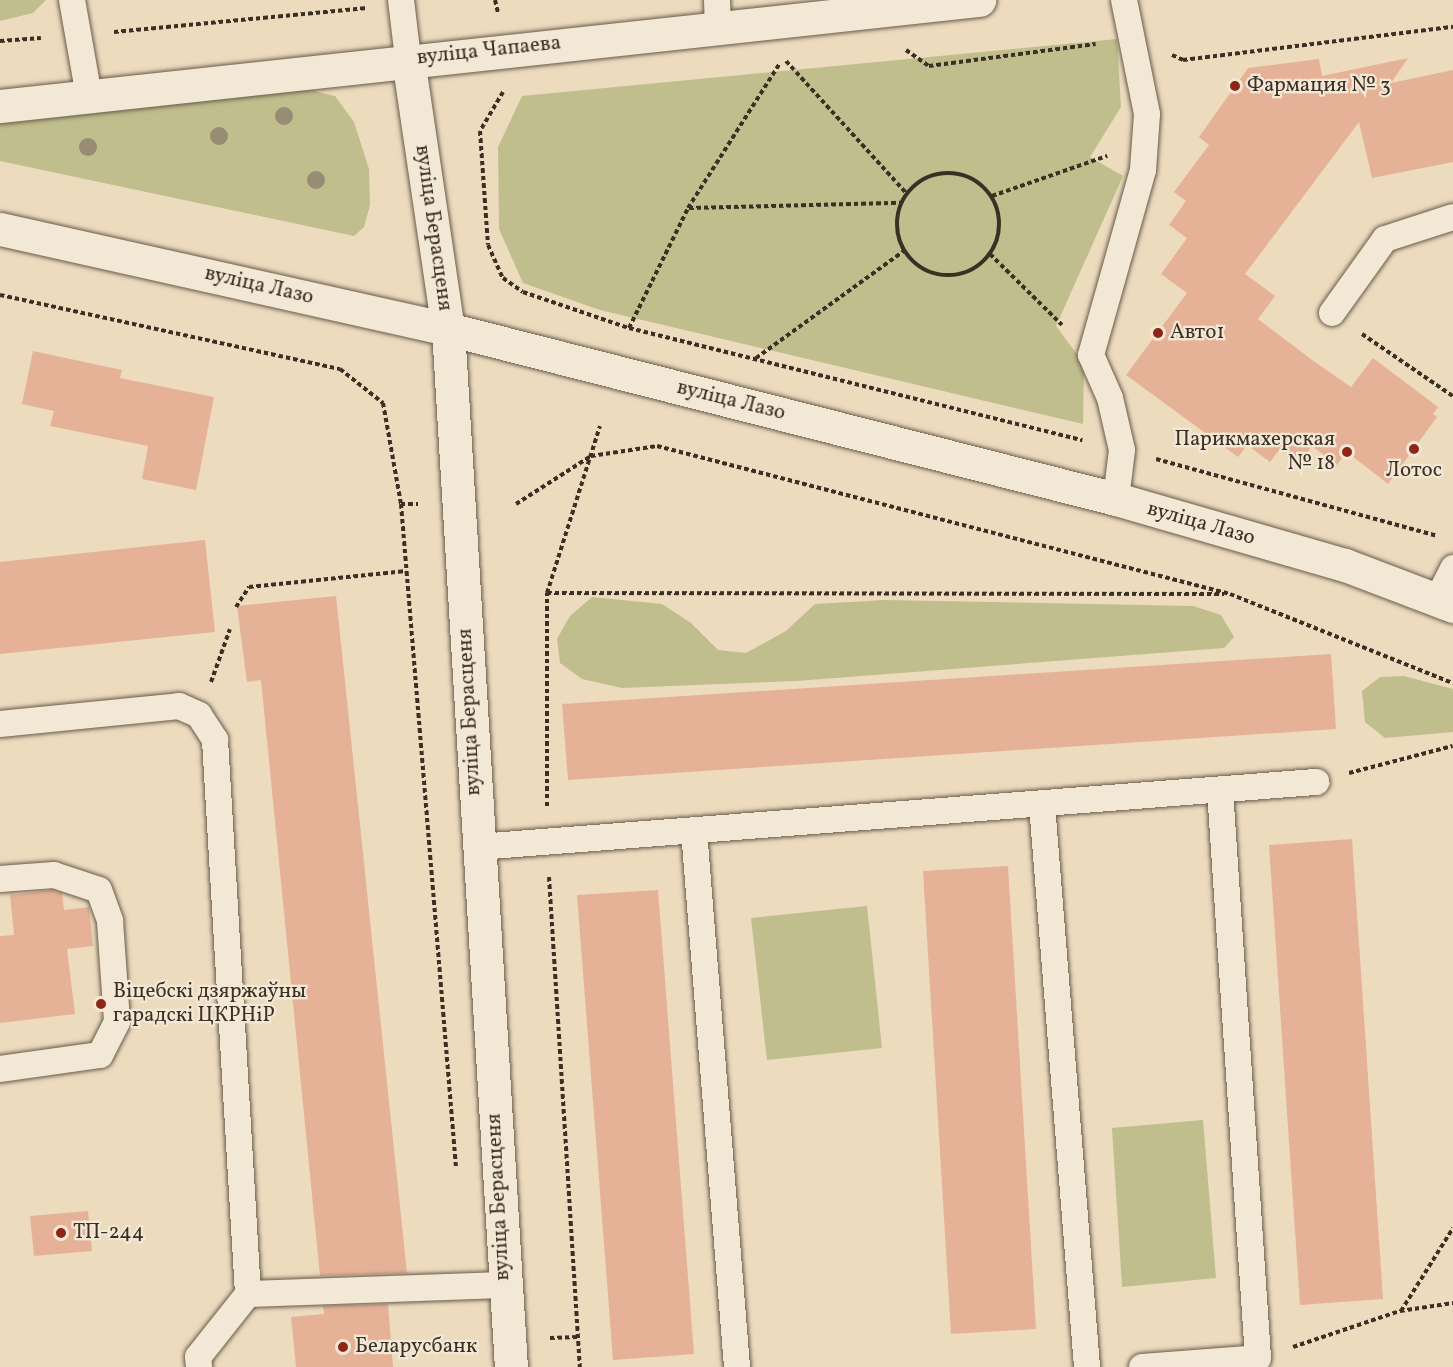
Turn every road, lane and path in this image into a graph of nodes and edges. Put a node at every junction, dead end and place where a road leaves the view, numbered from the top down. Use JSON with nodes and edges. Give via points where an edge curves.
{"nodes":[{"id":1,"x":72,"y":0,"type":"edge"},
{"id":2,"x":979,"y":0,"type":"edge"},
{"id":3,"x":1124,"y":0,"type":"edge"},
{"id":4,"x":401,"y":2,"type":"edge"},
{"id":5,"x":926,"y":3,"type":"edge"},
{"id":6,"x":717,"y":14,"type":"edge"},
{"id":7,"x":1453,"y":27,"type":"edge"},
{"id":8,"x":79,"y":36,"type":"junction"},
{"id":9,"x":1135,"y":39,"type":"junction"},
{"id":10,"x":0,"y":41,"type":"edge"},
{"id":11,"x":903,"y":47,"type":"dead end"},
{"id":12,"x":788,"y":49,"type":"dead end"},
{"id":13,"x":795,"y":57,"type":"dead end"},
{"id":14,"x":783,"y":58,"type":"junction"},
{"id":15,"x":408,"y":59,"type":"junction"},
{"id":16,"x":771,"y":59,"type":"dead end"},
{"id":17,"x":1183,"y":60,"type":"junction"},
{"id":18,"x":509,"y":83,"type":"dead end"},
{"id":19,"x":89,"y":96,"type":"junction"},
{"id":20,"x":0,"y":106,"type":"edge"},
{"id":21,"x":1147,"y":114,"type":"junction"},
{"id":22,"x":906,"y":194,"type":"junction"},
{"id":23,"x":992,"y":196,"type":"junction"},
{"id":24,"x":901,"y":203,"type":"junction"},
{"id":25,"x":688,"y":208,"type":"junction"},
{"id":26,"x":1453,"y":217,"type":"edge"},
{"id":27,"x":0,"y":229,"type":"edge"},
{"id":28,"x":904,"y":251,"type":"junction"},
{"id":29,"x":990,"y":254,"type":"junction"},
{"id":30,"x":0,"y":295,"type":"edge"},
{"id":31,"x":1332,"y":312,"type":"joint"},
{"id":32,"x":629,"y":328,"type":"junction"},
{"id":33,"x":448,"y":329,"type":"junction"},
{"id":34,"x":1091,"y":355,"type":"junction"},
{"id":35,"x":755,"y":359,"type":"junction"},
{"id":36,"x":1453,"y":396,"type":"edge"},
{"id":37,"x":600,"y":426,"type":"dead end"},
{"id":38,"x":1122,"y":450,"type":"junction"},
{"id":39,"x":591,"y":456,"type":"junction"},
{"id":40,"x":1116,"y":499,"type":"junction"},
{"id":41,"x":401,"y":504,"type":"junction"},
{"id":42,"x":420,"y":504,"type":"dead end"},
{"id":43,"x":516,"y":504,"type":"dead end"},
{"id":44,"x":1445,"y":539,"type":"dead end"},
{"id":45,"x":1453,"y":568,"type":"edge"},
{"id":46,"x":406,"y":571,"type":"junction"},
{"id":47,"x":547,"y":592,"type":"junction"},
{"id":48,"x":1230,"y":594,"type":"junction"},
{"id":49,"x":1445,"y":603,"type":"edge"},
{"id":50,"x":236,"y":607,"type":"dead end"},
{"id":51,"x":230,"y":630,"type":"dead end"},
{"id":52,"x":1453,"y":683,"type":"edge"},
{"id":53,"x":199,"y":715,"type":"junction"},
{"id":54,"x":0,"y":724,"type":"edge"},
{"id":55,"x":1453,"y":746,"type":"edge"},
{"id":56,"x":1316,"y":782,"type":"joint"},
{"id":57,"x":1220,"y":791,"type":"junction"},
{"id":58,"x":1042,"y":805,"type":"junction"},
{"id":59,"x":694,"y":831,"type":"junction"},
{"id":60,"x":547,"y":842,"type":"junction"},
{"id":61,"x":478,"y":847,"type":"junction"},
{"id":62,"x":0,"y":879,"type":"edge"},
{"id":63,"x":0,"y":1069,"type":"edge"},
{"id":64,"x":456,"y":1180,"type":"dead end"},
{"id":65,"x":1453,"y":1228,"type":"edge"},
{"id":66,"x":504,"y":1285,"type":"junction"},
{"id":67,"x":248,"y":1294,"type":"junction"},
{"id":68,"x":1453,"y":1303,"type":"edge"},
{"id":69,"x":1400,"y":1311,"type":"junction"},
{"id":70,"x":578,"y":1337,"type":"junction"},
{"id":71,"x":549,"y":1338,"type":"dead end"},
{"id":72,"x":1258,"y":1358,"type":"junction"},
{"id":73,"x":199,"y":1367,"type":"edge"},
{"id":74,"x":511,"y":1367,"type":"edge"},
{"id":75,"x":580,"y":1367,"type":"edge"},
{"id":76,"x":738,"y":1367,"type":"edge"},
{"id":77,"x":1087,"y":1367,"type":"edge"},
{"id":78,"x":1142,"y":1367,"type":"edge"}],
"edges":[{"from":1,"to":8,"type":"lane"},
{"from":2,"to":5,"type":"street","name":"вуліца Чапаева"},
{"from":3,"to":9,"type":"lane"},
{"from":4,"to":8,"type":"path"},
{"from":4,"to":15,"type":"lane"},
{"from":5,"to":6,"type":"street","name":"вуліца Чапаева"},
{"from":6,"to":15,"type":"street","name":"вуліца Чапаева"},
{"from":7,"to":17,"type":"path"},
{"from":8,"to":10,"type":"path"},
{"from":8,"to":19,"type":"lane"},
{"from":9,"to":11,"type":"path","via":[[929,66]]},
{"from":9,"to":17,"type":"path"},
{"from":9,"to":21,"type":"lane"},
{"from":12,"to":14,"type":"path"},
{"from":13,"to":14,"type":"path"},
{"from":14,"to":16,"type":"path"},
{"from":14,"to":22,"type":"path"},
{"from":14,"to":25,"type":"path"},
{"from":15,"to":19,"type":"street","name":"вуліца Чапаева"},
{"from":15,"to":33,"type":"street","name":"вуліца Берасценя"},
{"from":17,"to":21,"type":"path"},
{"from":18,"to":32,"type":"path","via":[[480,131],[488,244],[503,278],[523,292]]},
{"from":19,"to":20,"type":"street","name":"вуліца Чапаева"},
{"from":21,"to":23,"type":"path","via":[[1111,154]]},
{"from":21,"to":34,"type":"lane","via":[[1143,170]]},
{"from":22,"to":23,"type":"path","via":[[929,175],[950,172],[978,182]]},
{"from":22,"to":24,"type":"path"},
{"from":23,"to":29,"type":"path","via":[[999,225]]},
{"from":24,"to":25,"type":"path"},
{"from":24,"to":28,"type":"path","via":[[896,222]]},
{"from":25,"to":32,"type":"path"},
{"from":26,"to":31,"type":"lane","via":[[1385,239]]},
{"from":27,"to":33,"type":"street","name":"вуліца Лазо"},
{"from":28,"to":29,"type":"path","via":[[927,271],[946,275],[975,267]]},
{"from":28,"to":35,"type":"path"},
{"from":29,"to":34,"type":"path"},
{"from":30,"to":41,"type":"path","via":[[340,369],[383,403]]},
{"from":31,"to":36,"type":"path"},
{"from":32,"to":35,"type":"path"},
{"from":33,"to":40,"type":"street","name":"вуліца Лазо"},
{"from":33,"to":61,"type":"street","name":"вуліца Берасценя"},
{"from":34,"to":38,"type":"lane","via":[[1110,398]]},
{"from":35,"to":38,"type":"path"},
{"from":37,"to":39,"type":"path"},
{"from":38,"to":40,"type":"lane"},
{"from":38,"to":44,"type":"path"},
{"from":39,"to":43,"type":"path"},
{"from":39,"to":47,"type":"path"},
{"from":39,"to":48,"type":"path","via":[[657,446]]},
{"from":40,"to":49,"type":"street","name":"вуліца Лазо","via":[[1345,565]]},
{"from":41,"to":42,"type":"path"},
{"from":41,"to":46,"type":"path"},
{"from":45,"to":49,"type":"lane"},
{"from":46,"to":50,"type":"path","via":[[249,586]]},
{"from":46,"to":64,"type":"path"},
{"from":47,"to":48,"type":"path"},
{"from":47,"to":60,"type":"path"},
{"from":48,"to":52,"type":"path"},
{"from":51,"to":53,"type":"path"},
{"from":53,"to":54,"type":"lane","via":[[178,706]]},
{"from":53,"to":67,"type":"lane","via":[[215,740]]},
{"from":55,"to":56,"type":"path"},
{"from":56,"to":57,"type":"lane"},
{"from":57,"to":58,"type":"lane"},
{"from":57,"to":72,"type":"lane"},
{"from":58,"to":59,"type":"lane"},
{"from":58,"to":77,"type":"lane"},
{"from":59,"to":60,"type":"lane"},
{"from":59,"to":76,"type":"lane"},
{"from":60,"to":61,"type":"lane"},
{"from":60,"to":70,"type":"path"},
{"from":61,"to":66,"type":"street","name":"вуліца Берасценя"},
{"from":62,"to":63,"type":"lane","via":[[54,875],[99,890],[110,921],[117,1022],[100,1055]]},
{"from":65,"to":69,"type":"path"},
{"from":66,"to":67,"type":"lane"},
{"from":66,"to":74,"type":"street","name":"вуліца Берасценя"},
{"from":67,"to":73,"type":"lane","via":[[198,1357]]},
{"from":68,"to":69,"type":"path"},
{"from":69,"to":72,"type":"path"},
{"from":70,"to":71,"type":"path"},
{"from":70,"to":75,"type":"path"},
{"from":72,"to":78,"type":"lane"}]}
